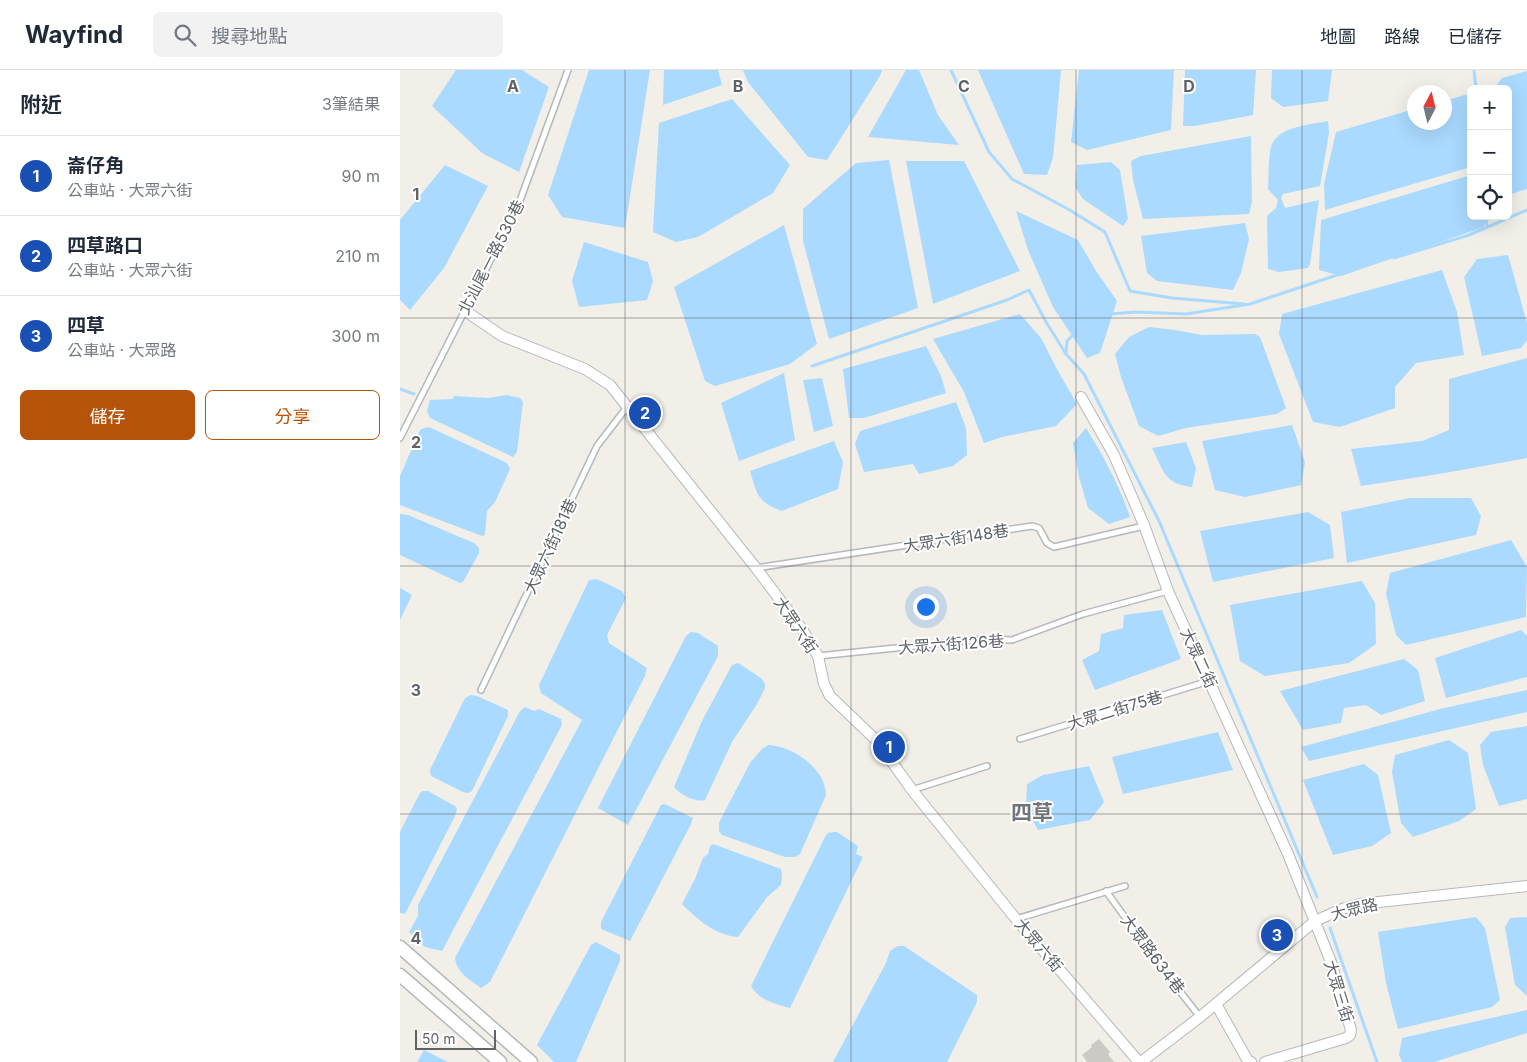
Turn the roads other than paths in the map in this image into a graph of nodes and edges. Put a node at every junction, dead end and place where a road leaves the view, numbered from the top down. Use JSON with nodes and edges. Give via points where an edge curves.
{"nodes":[{"id":1,"x":568,"y":70,"type":"edge"},
{"id":2,"x":464,"y":310,"type":"junction"},
{"id":3,"x":1082,"y":397,"type":"dead end"},
{"id":4,"x":627,"y":406,"type":"junction"},
{"id":5,"x":400,"y":438,"type":"edge"},
{"id":6,"x":1144,"y":525,"type":"junction"},
{"id":7,"x":756,"y":568,"type":"junction"},
{"id":8,"x":1168,"y":591,"type":"junction"},
{"id":9,"x":818,"y":656,"type":"junction"},
{"id":10,"x":1209,"y":681,"type":"junction"},
{"id":11,"x":481,"y":690,"type":"dead end"},
{"id":12,"x":1020,"y":739,"type":"dead end"},
{"id":13,"x":987,"y":766,"type":"dead end"},
{"id":14,"x":912,"y":790,"type":"junction"},
{"id":15,"x":1125,"y":886,"type":"dead end"},
{"id":16,"x":1527,"y":886,"type":"edge"},
{"id":17,"x":1106,"y":891,"type":"junction"},
{"id":18,"x":1016,"y":919,"type":"junction"},
{"id":19,"x":1315,"y":921,"type":"junction"},
{"id":20,"x":400,"y":947,"type":"edge"},
{"id":21,"x":400,"y":975,"type":"edge"},
{"id":22,"x":449,"y":990,"type":"junction"},
{"id":23,"x":1216,"y":1004,"type":"junction"},
{"id":24,"x":434,"y":1005,"type":"junction"},
{"id":25,"x":1200,"y":1017,"type":"junction"},
{"id":26,"x":500,"y":1062,"type":"edge"},
{"id":27,"x":531,"y":1062,"type":"edge"},
{"id":28,"x":1140,"y":1062,"type":"edge"},
{"id":29,"x":1250,"y":1062,"type":"edge"},
{"id":30,"x":1265,"y":1062,"type":"edge"}],
"edges":[{"from":1,"to":2,"type":"lane","name":"北汕尾一路530巷","via":[[518,206]]},
{"from":2,"to":4,"type":"street","name":"大眾六街","via":[[502,336],[585,369],[610,386]]},
{"from":2,"to":5,"type":"lane","name":"北汕尾一路530巷"},
{"from":3,"to":6,"type":"street","name":"大眾二街","via":[[1114,455]]},
{"from":4,"to":7,"type":"street","name":"大眾六街"},
{"from":4,"to":11,"type":"lane","name":"大眾六街181巷","via":[[597,446]]},
{"from":6,"to":7,"type":"lane","name":"大眾六街148巷","via":[[1054,547],[1047,543],[1040,528],[1032,526]]},
{"from":6,"to":8,"type":"street","name":"大眾二街"},
{"from":7,"to":9,"type":"street","name":"大眾六街"},
{"from":8,"to":9,"type":"lane","name":"大眾六街126巷","via":[[1083,614],[1012,640]]},
{"from":8,"to":10,"type":"street","name":"大眾二街"},
{"from":9,"to":14,"type":"street","name":"大眾六街","via":[[830,696],[877,741]]},
{"from":10,"to":12,"type":"lane","name":"大眾二街75巷"},
{"from":10,"to":19,"type":"street","name":"大眾二街"},
{"from":13,"to":14,"type":"lane"},
{"from":14,"to":18,"type":"street","name":"大眾六街"},
{"from":15,"to":17,"type":"lane"},
{"from":16,"to":19,"type":"street","name":"大眾路","via":[[1360,904]]},
{"from":17,"to":18,"type":"lane"},
{"from":17,"to":25,"type":"lane","name":"大眾路634巷"},
{"from":18,"to":28,"type":"street","name":"大眾六街"},
{"from":19,"to":23,"type":"street","name":"大眾路"},
{"from":19,"to":30,"type":"street","name":"大眾三街","via":[[1331,962],[1350,1035]]},
{"from":20,"to":22,"type":"street"},
{"from":21,"to":24,"type":"street"},
{"from":22,"to":24,"type":"street"},
{"from":22,"to":27,"type":"street"},
{"from":23,"to":25,"type":"street","name":"大眾路"},
{"from":23,"to":29,"type":"street"},
{"from":24,"to":26,"type":"street"},
{"from":25,"to":28,"type":"street","name":"大眾路"}]}
